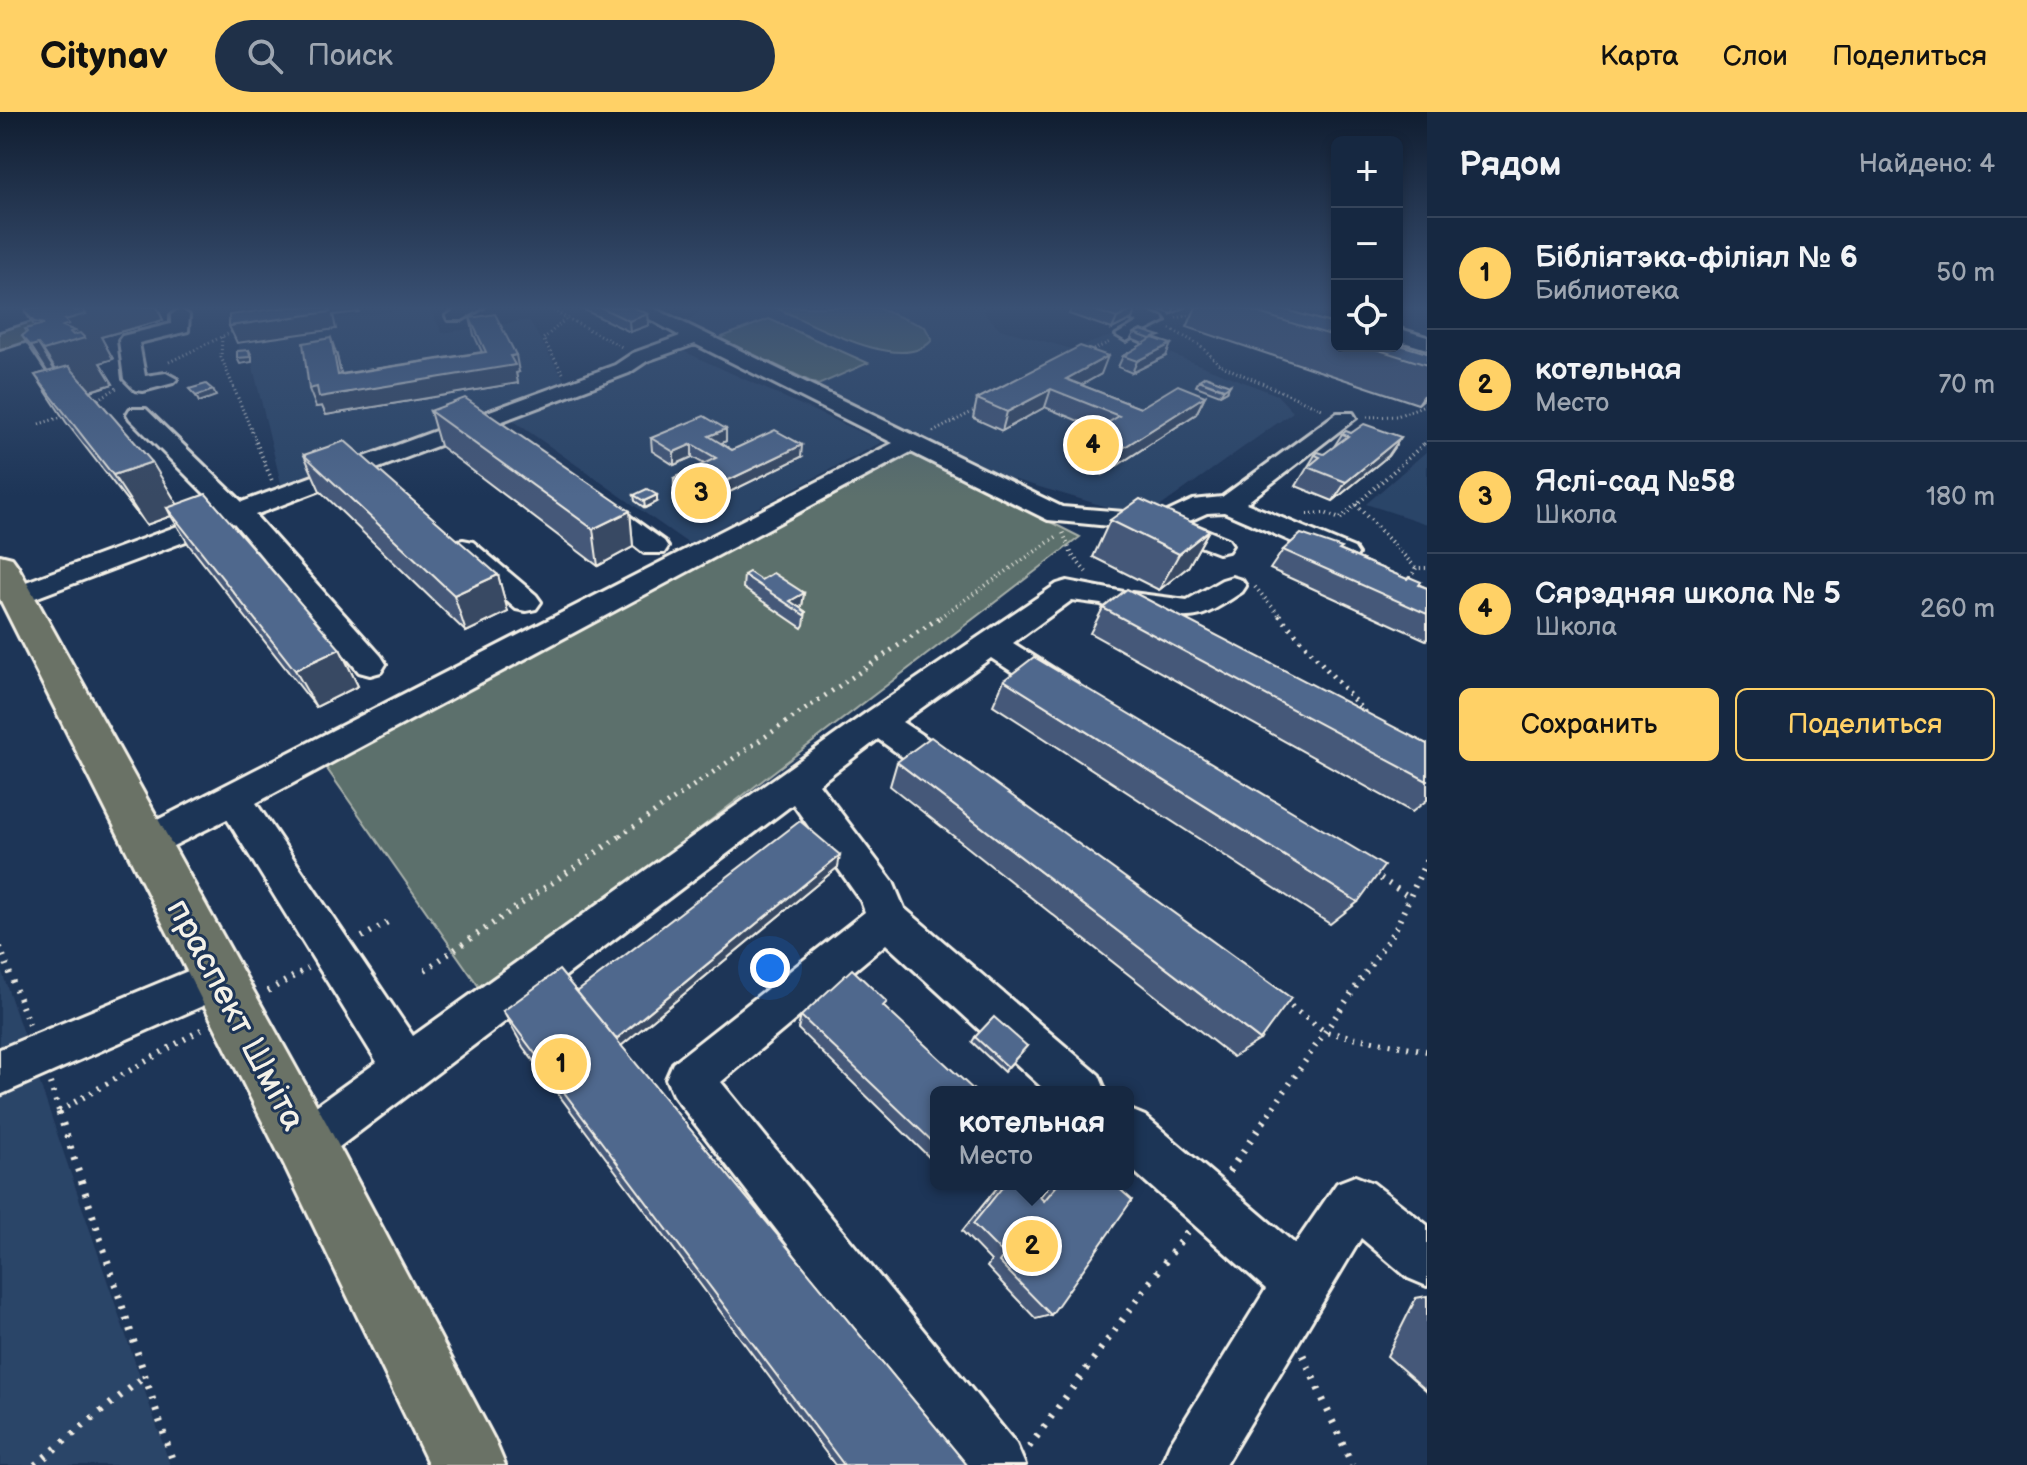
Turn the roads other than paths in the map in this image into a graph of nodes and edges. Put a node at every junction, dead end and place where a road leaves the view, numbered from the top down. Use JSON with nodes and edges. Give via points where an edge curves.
{"nodes":[{"id":1,"x":134,"y":370,"type":"edge"},
{"id":2,"x":619,"y":370,"type":"edge"},
{"id":3,"x":763,"y":370,"type":"edge"},
{"id":4,"x":166,"y":379,"type":"dead end"},
{"id":5,"x":138,"y":414,"type":"dead end"},
{"id":6,"x":1345,"y":418,"type":"road end"},
{"id":7,"x":487,"y":421,"type":"junction"},
{"id":8,"x":511,"y":439,"type":"edge"},
{"id":9,"x":911,"y":443,"type":"junction"},
{"id":10,"x":368,"y":465,"type":"junction"},
{"id":11,"x":571,"y":484,"type":"edge"},
{"id":12,"x":391,"y":485,"type":"edge"},
{"id":13,"x":1228,"y":504,"type":"junction"},
{"id":14,"x":237,"y":511,"type":"junction"},
{"id":15,"x":1165,"y":523,"type":"junction"},
{"id":16,"x":447,"y":534,"type":"edge"},
{"id":17,"x":1218,"y":545,"type":"road end"},
{"id":18,"x":654,"y":547,"type":"dead end"},
{"id":19,"x":1365,"y":563,"type":"edge"},
{"id":20,"x":8,"y":580,"type":"edge"},
{"id":21,"x":1232,"y":586,"type":"dead end"},
{"id":22,"x":1108,"y":596,"type":"junction"},
{"id":23,"x":526,"y":602,"type":"dead end"},
{"id":24,"x":1190,"y":639,"type":"edge"},
{"id":25,"x":989,"y":642,"type":"junction"},
{"id":26,"x":370,"y":664,"type":"dead end"},
{"id":27,"x":1094,"y":708,"type":"edge"},
{"id":28,"x":878,"y":722,"type":"junction"},
{"id":29,"x":797,"y":782,"type":"junction"},
{"id":30,"x":980,"y":792,"type":"edge"},
{"id":31,"x":233,"y":798,"type":"junction"},
{"id":32,"x":147,"y":843,"type":"junction"},
{"id":33,"x":887,"y":919,"type":"junction"},
{"id":34,"x":217,"y":979,"type":"junction"},
{"id":35,"x":407,"y":1068,"type":"junction"},
{"id":36,"x":0,"y":1072,"type":"edge"},
{"id":37,"x":1075,"y":1086,"type":"edge"},
{"id":38,"x":1134,"y":1138,"type":"edge"},
{"id":39,"x":305,"y":1143,"type":"junction"},
{"id":40,"x":1427,"y":1259,"type":"edge"},
{"id":41,"x":1291,"y":1297,"type":"junction"},
{"id":42,"x":1010,"y":1459,"type":"edge"},
{"id":43,"x":468,"y":1465,"type":"edge"},
{"id":44,"x":1191,"y":1465,"type":"edge"}],
"edges":[{"from":1,"to":4,"type":"lane","via":[[143,385]]},
{"from":2,"to":7,"type":"lane"},
{"from":3,"to":9,"type":"lane"},
{"from":5,"to":14,"type":"lane"},
{"from":6,"to":13,"type":"lane"},
{"from":7,"to":8,"type":"lane"},
{"from":7,"to":10,"type":"lane"},
{"from":9,"to":15,"type":"lane","via":[[1057,514]]},
{"from":9,"to":31,"type":"lane"},
{"from":10,"to":12,"type":"lane"},
{"from":10,"to":14,"type":"lane"},
{"from":11,"to":18,"type":"lane"},
{"from":13,"to":15,"type":"lane","via":[[1202,505]]},
{"from":13,"to":19,"type":"lane"},
{"from":14,"to":20,"type":"lane"},
{"from":14,"to":26,"type":"lane"},
{"from":15,"to":17,"type":"lane"},
{"from":16,"to":23,"type":"lane"},
{"from":20,"to":32,"type":"main road","name":"праспект Шміта"},
{"from":21,"to":22,"type":"lane","via":[[1191,610]]},
{"from":22,"to":24,"type":"lane"},
{"from":22,"to":25,"type":"lane","via":[[1067,590]]},
{"from":25,"to":27,"type":"lane"},
{"from":25,"to":28,"type":"lane"},
{"from":28,"to":29,"type":"lane"},
{"from":28,"to":30,"type":"lane"},
{"from":29,"to":33,"type":"lane","via":[[879,894]]},
{"from":29,"to":35,"type":"lane"},
{"from":31,"to":32,"type":"lane"},
{"from":31,"to":35,"type":"lane"},
{"from":32,"to":34,"type":"main road","name":"праспект Шміта"},
{"from":33,"to":37,"type":"lane"},
{"from":33,"to":42,"type":"lane","via":[[689,1079]]},
{"from":34,"to":36,"type":"lane"},
{"from":34,"to":39,"type":"main road","name":"праспект Шміта"},
{"from":35,"to":39,"type":"lane"},
{"from":38,"to":41,"type":"lane","via":[[1208,1204]]},
{"from":39,"to":43,"type":"main road","name":"праспект Шміта"},
{"from":40,"to":41,"type":"lane","via":[[1355,1201]]},
{"from":41,"to":44,"type":"lane"}]}
